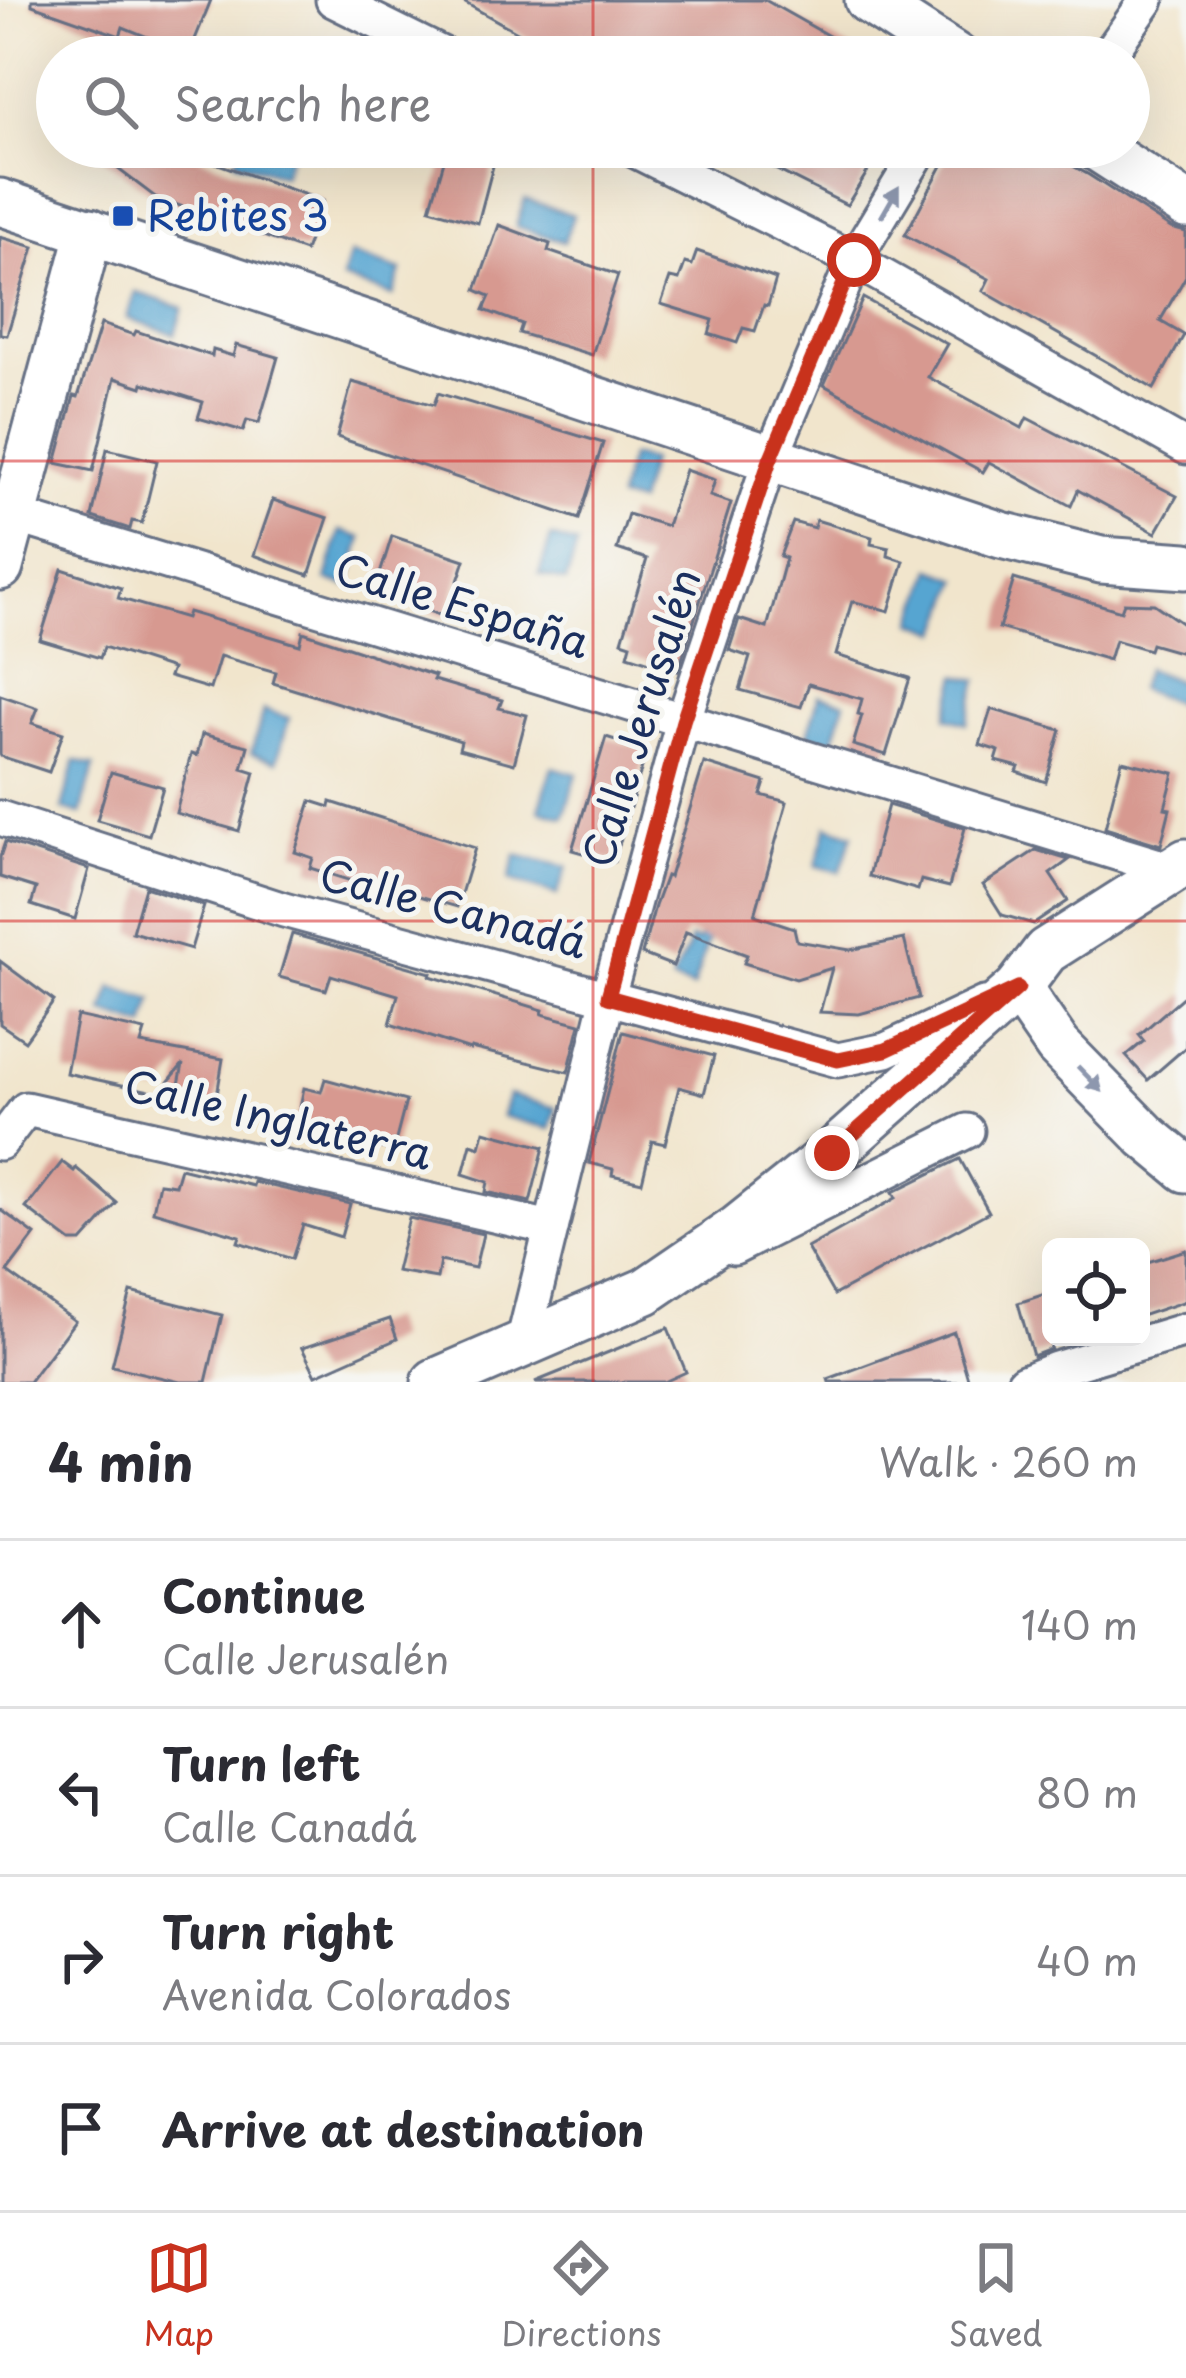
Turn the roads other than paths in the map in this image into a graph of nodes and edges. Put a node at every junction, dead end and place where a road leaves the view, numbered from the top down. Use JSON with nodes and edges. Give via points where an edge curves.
{"nodes":[{"id":1,"x":334,"y":0,"type":"edge"},
{"id":2,"x":868,"y":0,"type":"edge"},
{"id":3,"x":1147,"y":0,"type":"edge"},
{"id":4,"x":406,"y":36,"type":"edge"},
{"id":5,"x":924,"y":36,"type":"edge"},
{"id":6,"x":1122,"y":36,"type":"edge"},
{"id":7,"x":670,"y":168,"type":"edge"},
{"id":8,"x":909,"y":168,"type":"edge"},
{"id":9,"x":1129,"y":168,"type":"edge"},
{"id":10,"x":0,"y":202,"type":"edge"},
{"id":11,"x":1186,"y":205,"type":"edge"},
{"id":12,"x":89,"y":230,"type":"junction"},
{"id":13,"x":854,"y":260,"type":"junction"},
{"id":14,"x":1186,"y":448,"type":"edge"},
{"id":15,"x":770,"y":460,"type":"junction"},
{"id":16,"x":7,"y":513,"type":"edge"},
{"id":17,"x":1186,"y":566,"type":"edge"},
{"id":18,"x":0,"y":567,"type":"edge"},
{"id":19,"x":683,"y":721,"type":"junction"},
{"id":20,"x":0,"y":818,"type":"edge"},
{"id":21,"x":1179,"y":866,"type":"edge"},
{"id":22,"x":1018,"y":988,"type":"junction"},
{"id":23,"x":608,"y":997,"type":"junction"},
{"id":24,"x":967,"y":1131,"type":"dead end"},
{"id":25,"x":0,"y":1143,"type":"edge"},
{"id":26,"x":1186,"y":1169,"type":"edge"},
{"id":27,"x":551,"y":1228,"type":"junction"},
{"id":28,"x":646,"y":1292,"type":"junction"},
{"id":29,"x":1186,"y":1330,"type":"edge"},
{"id":30,"x":523,"y":1342,"type":"junction"},
{"id":31,"x":435,"y":1382,"type":"edge"},
{"id":32,"x":1024,"y":1382,"type":"edge"}],
"edges":[{"from":1,"to":4,"type":"street"},
{"from":2,"to":5,"type":"street"},
{"from":3,"to":6,"type":"street"},
{"from":7,"to":13,"type":"street"},
{"from":13,"to":8,"type":"street","name":"Calle Jerusalén","one_way":true},
{"from":9,"to":11,"type":"street"},
{"from":10,"to":12,"type":"street"},
{"from":12,"to":15,"type":"street"},
{"from":12,"to":16,"type":"street"},
{"from":13,"to":14,"type":"street"},
{"from":13,"to":15,"type":"street","name":"Calle Jerusalén"},
{"from":15,"to":17,"type":"street","via":[[1001,535],[1101,560]]},
{"from":15,"to":19,"type":"street","name":"Calle Jerusalén"},
{"from":16,"to":18,"type":"street"},
{"from":16,"to":19,"type":"street","name":"Calle España"},
{"from":19,"to":21,"type":"street","name":"Calle España"},
{"from":19,"to":23,"type":"street","name":"Calle Jerusalén"},
{"from":20,"to":23,"type":"street","name":"Calle Canadá","via":[[284,910]]},
{"from":21,"to":22,"type":"street","via":[[1046,950]]},
{"from":22,"to":23,"type":"street","name":"Calle Canadá","via":[[886,1050],[838,1060]]},
{"from":22,"to":26,"type":"street","one_way":true,"via":[[1058,1046]]},
{"from":22,"to":28,"type":"street","via":[[832,1153]]},
{"from":23,"to":27,"type":"street","name":"Calle Jerusalén"},
{"from":24,"to":28,"type":"street"},
{"from":25,"to":27,"type":"street","name":"Calle Inglaterra","via":[[26,1109]]},
{"from":27,"to":30,"type":"street","name":"Calle Jerusalén"},
{"from":28,"to":30,"type":"street"},
{"from":29,"to":32,"type":"street"},
{"from":30,"to":31,"type":"street"}]}
